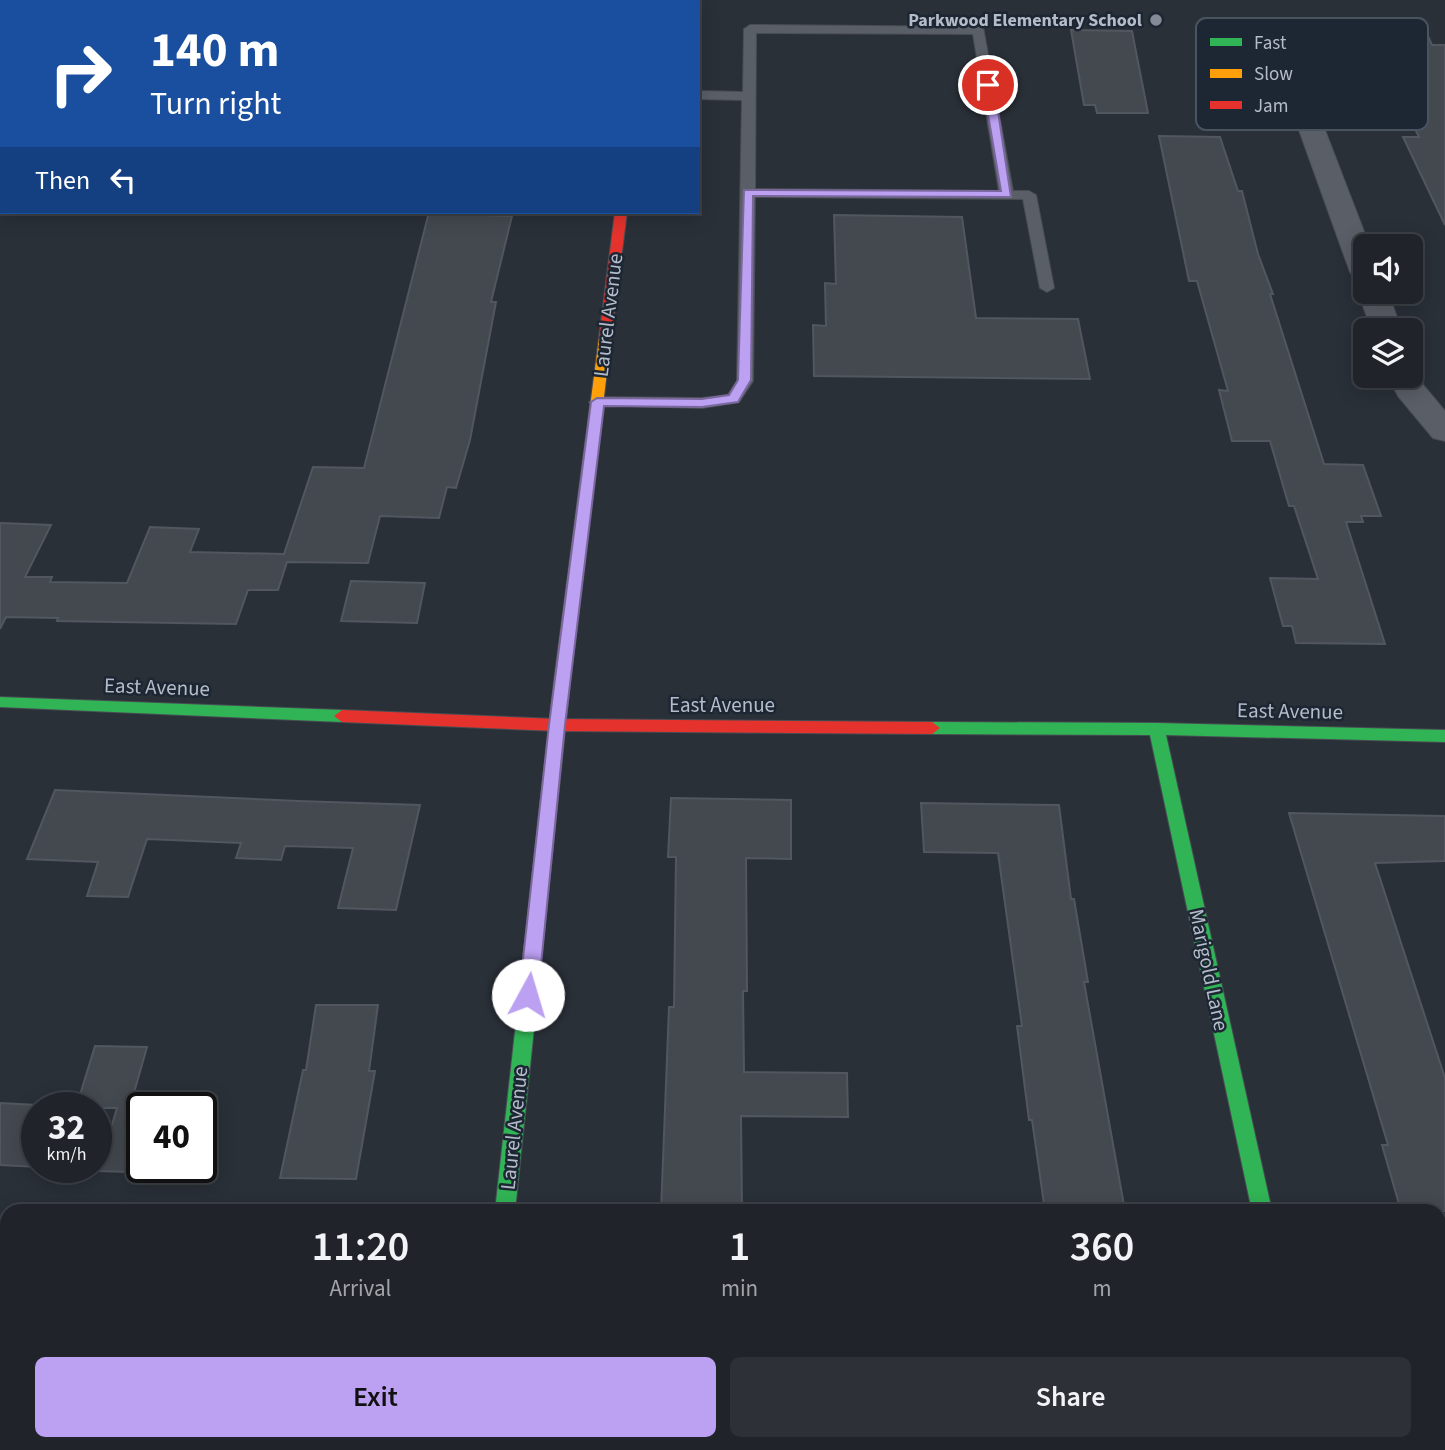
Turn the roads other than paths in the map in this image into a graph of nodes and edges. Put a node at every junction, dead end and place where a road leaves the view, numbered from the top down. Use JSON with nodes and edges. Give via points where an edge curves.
{"nodes":[{"id":1,"x":700,"y":95,"type":"edge"},
{"id":2,"x":749,"y":96,"type":"junction"},
{"id":3,"x":1312,"y":130,"type":"edge"},
{"id":4,"x":748,"y":193,"type":"junction"},
{"id":5,"x":1007,"y":195,"type":"junction"},
{"id":6,"x":621,"y":214,"type":"edge"},
{"id":7,"x":1353,"y":240,"type":"edge"},
{"id":8,"x":1047,"y":288,"type":"dead end"},
{"id":9,"x":1409,"y":388,"type":"edge"},
{"id":10,"x":597,"y":402,"type":"junction"},
{"id":11,"x":1445,"y":431,"type":"edge"},
{"id":12,"x":0,"y":702,"type":"edge"},
{"id":13,"x":557,"y":725,"type":"junction"},
{"id":14,"x":1157,"y":729,"type":"junction"},
{"id":15,"x":1445,"y":736,"type":"edge"},
{"id":16,"x":506,"y":1204,"type":"edge"},
{"id":17,"x":1260,"y":1204,"type":"edge"}],
"edges":[{"from":1,"to":2,"type":"lane"},
{"from":2,"to":4,"type":"lane"},
{"from":2,"to":5,"type":"lane","via":[[750,29],[979,30]]},
{"from":3,"to":7,"type":"street"},
{"from":4,"to":5,"type":"lane"},
{"from":4,"to":10,"type":"lane","via":[[745,380],[733,399]]},
{"from":5,"to":8,"type":"lane","via":[[1029,195]]},
{"from":6,"to":10,"type":"street","name":"Laurel Avenue"},
{"from":9,"to":11,"type":"street"},
{"from":10,"to":13,"type":"street","name":"Laurel Avenue"},
{"from":12,"to":13,"type":"street","name":"East Avenue"},
{"from":13,"to":14,"type":"street","name":"East Avenue"},
{"from":13,"to":16,"type":"street","name":"Laurel Avenue"},
{"from":14,"to":15,"type":"street","name":"East Avenue"},
{"from":14,"to":17,"type":"street","name":"Marigold Lane"}]}
